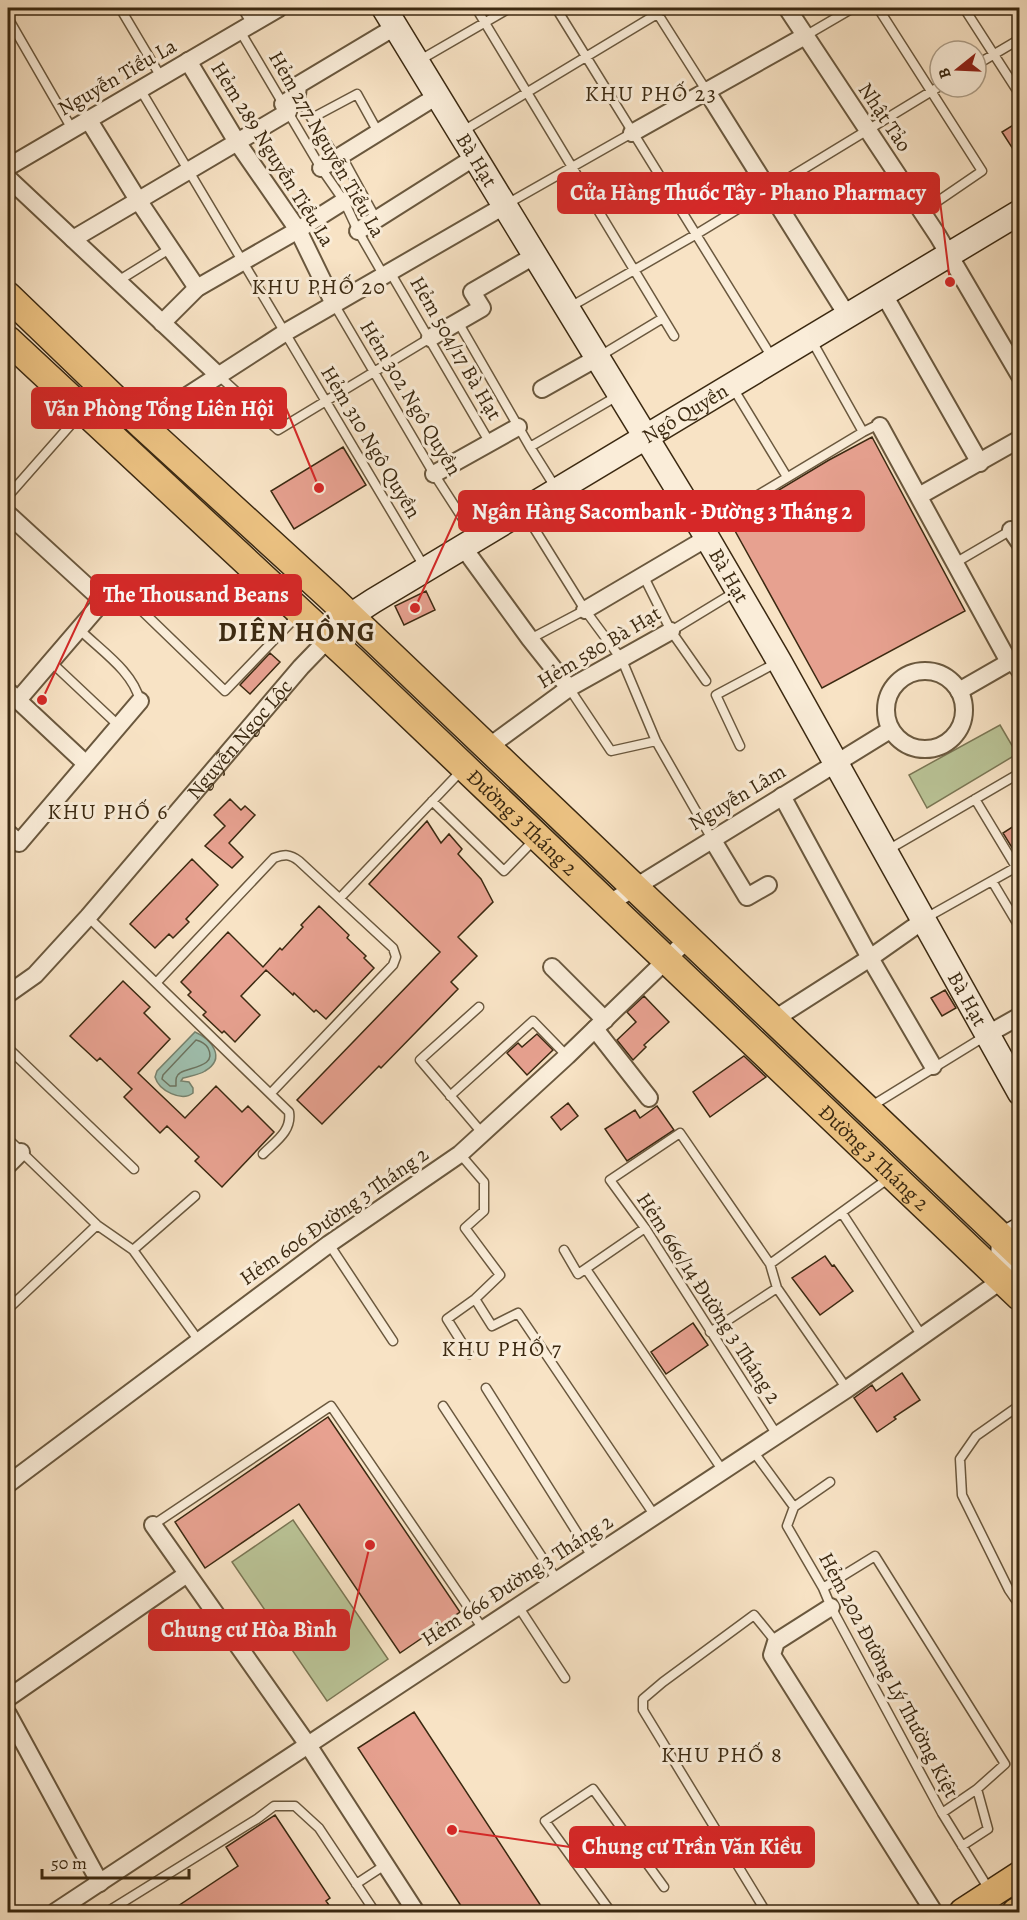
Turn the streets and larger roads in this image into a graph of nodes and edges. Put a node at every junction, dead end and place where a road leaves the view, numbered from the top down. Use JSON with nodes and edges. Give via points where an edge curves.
{"nodes":[{"id":1,"x":279,"y":8,"type":"edge"},
{"id":2,"x":786,"y":8,"type":"edge"},
{"id":3,"x":389,"y":17,"type":"edge"},
{"id":4,"x":805,"y":36,"type":"junction"},
{"id":5,"x":188,"y":61,"type":"junction"},
{"id":6,"x":706,"y":90,"type":"junction"},
{"id":7,"x":437,"y":96,"type":"junction"},
{"id":8,"x":88,"y":119,"type":"junction"},
{"id":9,"x":632,"y":133,"type":"road end"},
{"id":10,"x":237,"y":142,"type":"junction"},
{"id":11,"x":474,"y":157,"type":"junction"},
{"id":12,"x":8,"y":167,"type":"edge"},
{"id":13,"x":321,"y":168,"type":"road end"},
{"id":14,"x":8,"y":178,"type":"edge"},
{"id":15,"x":138,"y":200,"type":"junction"},
{"id":16,"x":344,"y":201,"type":"road end"},
{"id":17,"x":504,"y":206,"type":"junction"},
{"id":18,"x":1017,"y":218,"type":"edge"},
{"id":19,"x":298,"y":231,"type":"junction"},
{"id":20,"x":358,"y":231,"type":"road end"},
{"id":21,"x":73,"y":239,"type":"junction"},
{"id":22,"x":949,"y":254,"type":"junction"},
{"id":23,"x":534,"y":256,"type":"junction"},
{"id":24,"x":197,"y":288,"type":"junction"},
{"id":25,"x":883,"y":293,"type":"junction"},
{"id":26,"x":8,"y":296,"type":"edge"},
{"id":27,"x":334,"y":304,"type":"junction"},
{"id":28,"x":8,"y":311,"type":"edge"},
{"id":29,"x":847,"y":315,"type":"junction"},
{"id":30,"x":162,"y":323,"type":"junction"},
{"id":31,"x":42,"y":330,"type":"junction"},
{"id":32,"x":430,"y":338,"type":"road end"},
{"id":33,"x":12,"y":340,"type":"edge"},
{"id":34,"x":597,"y":358,"type":"junction"},
{"id":35,"x":1015,"y":358,"type":"edge"},
{"id":36,"x":218,"y":375,"type":"junction"},
{"id":37,"x":1020,"y":376,"type":"edge"},
{"id":38,"x":542,"y":389,"type":"dead end"},
{"id":39,"x":142,"y":424,"type":"junction"},
{"id":40,"x":880,"y":426,"type":"road end"},
{"id":41,"x":518,"y":427,"type":"road end"},
{"id":42,"x":645,"y":437,"type":"junction"},
{"id":43,"x":1020,"y":439,"type":"edge"},
{"id":44,"x":980,"y":463,"type":"junction"},
{"id":45,"x":434,"y":474,"type":"road end"},
{"id":46,"x":919,"y":496,"type":"junction"},
{"id":47,"x":8,"y":514,"type":"edge"},
{"id":48,"x":704,"y":534,"type":"junction"},
{"id":49,"x":469,"y":543,"type":"junction"},
{"id":50,"x":585,"y":610,"type":"road end"},
{"id":51,"x":350,"y":616,"type":"junction"},
{"id":52,"x":672,"y":631,"type":"road end"},
{"id":53,"x":329,"y":638,"type":"junction"},
{"id":54,"x":1014,"y":659,"type":"edge"},
{"id":55,"x":569,"y":688,"type":"junction"},
{"id":56,"x":960,"y":691,"type":"junction"},
{"id":57,"x":13,"y":696,"type":"edge"},
{"id":58,"x":140,"y":701,"type":"road end"},
{"id":59,"x":890,"y":730,"type":"junction"},
{"id":60,"x":487,"y":748,"type":"junction"},
{"id":61,"x":837,"y":762,"type":"junction"},
{"id":62,"x":86,"y":763,"type":"junction"},
{"id":63,"x":782,"y":796,"type":"junction"},
{"id":64,"x":8,"y":833,"type":"edge"},
{"id":65,"x":711,"y":839,"type":"junction"},
{"id":66,"x":768,"y":885,"type":"dead end"},
{"id":67,"x":634,"y":887,"type":"junction"},
{"id":68,"x":608,"y":904,"type":"junction"},
{"id":69,"x":924,"y":920,"type":"junction"},
{"id":70,"x":688,"y":939,"type":"junction"},
{"id":71,"x":870,"y":958,"type":"junction"},
{"id":72,"x":666,"y":960,"type":"junction"},
{"id":73,"x":552,"y":967,"type":"dead end"},
{"id":74,"x":8,"y":994,"type":"edge"},
{"id":75,"x":1020,"y":1016,"type":"edge"},
{"id":76,"x":773,"y":1020,"type":"junction"},
{"id":77,"x":600,"y":1024,"type":"junction"},
{"id":78,"x":988,"y":1034,"type":"junction"},
{"id":79,"x":933,"y":1066,"type":"road end"},
{"id":80,"x":1020,"y":1093,"type":"edge"},
{"id":81,"x":649,"y":1098,"type":"dead end"},
{"id":82,"x":21,"y":1152,"type":"road end"},
{"id":83,"x":8,"y":1165,"type":"edge"},
{"id":84,"x":1014,"y":1241,"type":"edge"},
{"id":85,"x":1011,"y":1288,"type":"edge"},
{"id":86,"x":8,"y":1484,"type":"edge"},
{"id":87,"x":153,"y":1525,"type":"road end"},
{"id":88,"x":188,"y":1574,"type":"junction"},
{"id":89,"x":831,"y":1607,"type":"road end"},
{"id":90,"x":8,"y":1698,"type":"edge"},
{"id":91,"x":8,"y":1714,"type":"edge"},
{"id":92,"x":308,"y":1745,"type":"junction"},
{"id":93,"x":1020,"y":1875,"type":"edge"},
{"id":94,"x":100,"y":1883,"type":"junction"},
{"id":95,"x":55,"y":1912,"type":"edge"},
{"id":96,"x":416,"y":1912,"type":"edge"},
{"id":97,"x":934,"y":1912,"type":"edge"},
{"id":98,"x":963,"y":1912,"type":"edge"}],
"edges":[{"from":1,"to":5,"type":"street","name":"Nguyễn Tiểu La"},
{"from":2,"to":4,"type":"street","name":"Nhật Tảo"},
{"from":3,"to":7,"type":"street","name":"Bà Hạt"},
{"from":3,"to":10,"type":"street","via":[[298,85],[289,104]]},
{"from":4,"to":6,"type":"street"},
{"from":4,"to":22,"type":"street","name":"Nhật Tảo"},
{"from":5,"to":8,"type":"street","name":"Nguyễn Tiểu La"},
{"from":5,"to":10,"type":"street","name":"Hẻm 289 Nguyễn Tiểu La"},
{"from":6,"to":9,"type":"street"},
{"from":6,"to":29,"type":"street"},
{"from":7,"to":11,"type":"street","name":"Bà Hạt"},
{"from":7,"to":13,"type":"street"},
{"from":8,"to":12,"type":"street","name":"Nguyễn Tiểu La"},
{"from":8,"to":15,"type":"street"},
{"from":10,"to":15,"type":"street"},
{"from":10,"to":19,"type":"street","name":"Hẻm 289 Nguyễn Tiểu La"},
{"from":11,"to":17,"type":"street","name":"Bà Hạt"},
{"from":11,"to":20,"type":"street"},
{"from":14,"to":21,"type":"street"},
{"from":15,"to":21,"type":"street"},
{"from":15,"to":24,"type":"street"},
{"from":16,"to":19,"type":"street"},
{"from":17,"to":23,"type":"street","name":"Bà Hạt"},
{"from":17,"to":27,"type":"street"},
{"from":18,"to":22,"type":"street","name":"Ngô Quyền"},
{"from":19,"to":24,"type":"street"},
{"from":19,"to":27,"type":"street","name":"Hẻm 289 Nguyễn Tiểu La"},
{"from":21,"to":30,"type":"street"},
{"from":22,"to":25,"type":"street","name":"Ngô Quyền"},
{"from":22,"to":35,"type":"street","name":"Nhật Tảo"},
{"from":23,"to":32,"type":"street","via":[[472,292],[482,308]]},
{"from":23,"to":34,"type":"street","name":"Bà Hạt"},
{"from":24,"to":30,"type":"street"},
{"from":25,"to":29,"type":"street","name":"Ngô Quyền"},
{"from":25,"to":44,"type":"street"},
{"from":26,"to":31,"type":"main road","name":"Đường 3 Tháng 2"},
{"from":27,"to":36,"type":"street"},
{"from":28,"to":31,"type":"main road","name":"Đường 3 Tháng 2"},
{"from":29,"to":42,"type":"street","name":"Ngô Quyền"},
{"from":30,"to":36,"type":"street"},
{"from":31,"to":39,"type":"main road","name":"Đường 3 Tháng 2"},
{"from":33,"to":53,"type":"main road","name":"Đường 3 Tháng 2"},
{"from":34,"to":38,"type":"street"},
{"from":34,"to":42,"type":"street","name":"Bà Hạt"},
{"from":35,"to":37,"type":"street","name":"Nhật Tảo"},
{"from":36,"to":39,"type":"street"},
{"from":39,"to":51,"type":"main road","name":"Đường 3 Tháng 2"},
{"from":40,"to":46,"type":"street"},
{"from":41,"to":45,"type":"street"},
{"from":42,"to":48,"type":"street","name":"Bà Hạt"},
{"from":42,"to":49,"type":"street","name":"Ngô Quyền"},
{"from":43,"to":44,"type":"street"},
{"from":44,"to":46,"type":"street"},
{"from":46,"to":54,"type":"street"},
{"from":47,"to":57,"type":"street","via":[[103,601],[51,662]]},
{"from":48,"to":50,"type":"street"},
{"from":48,"to":61,"type":"street","name":"Bà Hạt"},
{"from":49,"to":51,"type":"street","name":"Ngô Quyền"},
{"from":49,"to":55,"type":"street","via":[[530,639]]},
{"from":51,"to":53,"type":"street","name":"Nguyễn Ngọc Lộc"},
{"from":51,"to":60,"type":"main road","name":"Đường 3 Tháng 2"},
{"from":52,"to":55,"type":"street","name":"Hẻm 580 Bà Hạt"},
{"from":53,"to":68,"type":"main road","name":"Đường 3 Tháng 2"},
{"from":53,"to":74,"type":"street","name":"Nguyễn Ngọc Lộc","via":[[88,917],[35,975]]},
{"from":54,"to":56,"type":"street"},
{"from":55,"to":60,"type":"street","name":"Hẻm 580 Bà Hạt"},
{"from":56,"to":59,"type":"street","via":[[964,703],[961,727],[944,745],[920,750],[898,740]]},
{"from":56,"to":59,"type":"street","via":[[929,670],[905,675],[888,694],[885,712]]},
{"from":57,"to":62,"type":"street"},
{"from":58,"to":62,"type":"street"},
{"from":59,"to":61,"type":"street","name":"Nguyễn Lâm"},
{"from":60,"to":67,"type":"main road","name":"Đường 3 Tháng 2"},
{"from":61,"to":63,"type":"street","name":"Nguyễn Lâm"},
{"from":61,"to":69,"type":"street","name":"Bà Hạt"},
{"from":62,"to":64,"type":"street","via":[[19,843]]},
{"from":63,"to":65,"type":"street","name":"Nguyễn Lâm"},
{"from":63,"to":71,"type":"street"},
{"from":65,"to":66,"type":"street","via":[[747,897]]},
{"from":65,"to":67,"type":"street","name":"Nguyễn Lâm"},
{"from":67,"to":68,"type":"street","name":"Nguyễn Lâm"},
{"from":67,"to":70,"type":"main road","name":"Đường 3 Tháng 2"},
{"from":68,"to":72,"type":"main road","name":"Đường 3 Tháng 2"},
{"from":69,"to":71,"type":"street"},
{"from":69,"to":78,"type":"street","name":"Bà Hạt"},
{"from":70,"to":72,"type":"street","name":"Hẻm 606 Đường 3 Tháng 2"},
{"from":70,"to":76,"type":"main road","name":"Đường 3 Tháng 2"},
{"from":71,"to":76,"type":"street"},
{"from":71,"to":79,"type":"street"},
{"from":72,"to":77,"type":"street","name":"Hẻm 606 Đường 3 Tháng 2"},
{"from":72,"to":85,"type":"main road","name":"Đường 3 Tháng 2"},
{"from":73,"to":77,"type":"street"},
{"from":75,"to":78,"type":"street"},
{"from":76,"to":84,"type":"main road","name":"Đường 3 Tháng 2"},
{"from":77,"to":81,"type":"street"},
{"from":77,"to":86,"type":"street","name":"Hẻm 606 Đường 3 Tháng 2","via":[[460,1154],[329,1244]]},
{"from":78,"to":80,"type":"street","name":"Bà Hạt"},
{"from":82,"to":83,"type":"street"},
{"from":84,"to":85,"type":"street"},
{"from":85,"to":92,"type":"street","name":"Hẻm 666 Đường 3 Tháng 2","via":[[922,1336]]},
{"from":87,"to":88,"type":"street"},
{"from":88,"to":90,"type":"street"},
{"from":88,"to":92,"type":"street"},
{"from":89,"to":97,"type":"street","via":[[776,1642],[772,1655]]},
{"from":91,"to":94,"type":"street"},
{"from":92,"to":94,"type":"street","name":"Hẻm 666 Đường 3 Tháng 2"},
{"from":92,"to":96,"type":"street"},
{"from":93,"to":98,"type":"main road"},
{"from":94,"to":95,"type":"street","name":"Hẻm 666 Đường 3 Tháng 2"}]}
